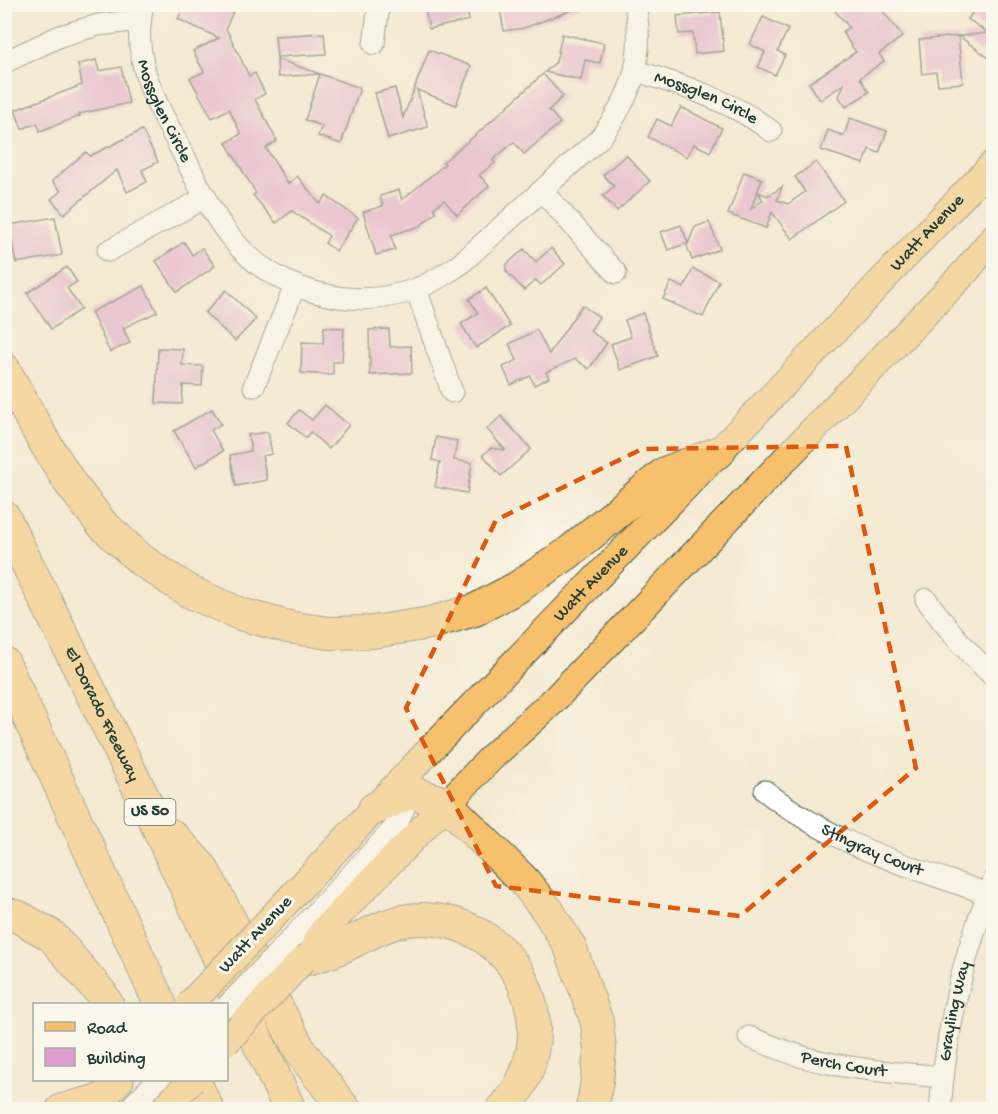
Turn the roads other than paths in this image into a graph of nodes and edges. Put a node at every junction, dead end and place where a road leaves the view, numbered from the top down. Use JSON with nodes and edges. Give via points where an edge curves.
{"nodes":[{"id":1,"x":379,"y":4,"type":"edge"},
{"id":2,"x":635,"y":4,"type":"edge"},
{"id":3,"x":142,"y":12,"type":"edge"},
{"id":4,"x":374,"y":44,"type":"dead end"},
{"id":5,"x":7,"y":61,"type":"dead end"},
{"id":6,"x":636,"y":71,"type":"junction"},
{"id":7,"x":771,"y":131,"type":"dead end"},
{"id":8,"x":993,"y":163,"type":"edge"},
{"id":9,"x":542,"y":191,"type":"junction"},
{"id":10,"x":206,"y":197,"type":"junction"},
{"id":11,"x":993,"y":237,"type":"edge"},
{"id":12,"x":993,"y":250,"type":"edge"},
{"id":13,"x":108,"y":251,"type":"dead end"},
{"id":14,"x":966,"y":271,"type":"junction"},
{"id":15,"x":616,"y":273,"type":"dead end"},
{"id":16,"x":295,"y":286,"type":"junction"},
{"id":17,"x":416,"y":289,"type":"junction"},
{"id":18,"x":4,"y":369,"type":"edge"},
{"id":19,"x":254,"y":386,"type":"dead end"},
{"id":20,"x":452,"y":392,"type":"dead end"},
{"id":21,"x":719,"y":452,"type":"junction"},
{"id":22,"x":4,"y":517,"type":"edge"},
{"id":23,"x":926,"y":599,"type":"dead end"},
{"id":24,"x":4,"y":663,"type":"edge"},
{"id":25,"x":993,"y":676,"type":"edge"},
{"id":26,"x":439,"y":740,"type":"junction"},
{"id":27,"x":765,"y":791,"type":"dead end"},
{"id":28,"x":411,"y":792,"type":"junction"},
{"id":29,"x":447,"y":804,"type":"junction"},
{"id":30,"x":152,"y":815,"type":"junction"},
{"id":31,"x":385,"y":818,"type":"junction"},
{"id":32,"x":991,"y":887,"type":"edge"},
{"id":33,"x":4,"y":914,"type":"edge"},
{"id":34,"x":298,"y":949,"type":"junction"},
{"id":35,"x":106,"y":1003,"type":"edge"},
{"id":36,"x":159,"y":1003,"type":"edge"},
{"id":37,"x":192,"y":1003,"type":"edge"},
{"id":38,"x":228,"y":1005,"type":"edge"},
{"id":39,"x":749,"y":1037,"type":"dead end"},
{"id":40,"x":228,"y":1039,"type":"edge"},
{"id":41,"x":943,"y":1077,"type":"junction"},
{"id":42,"x":152,"y":1081,"type":"edge"},
{"id":43,"x":155,"y":1081,"type":"edge"},
{"id":44,"x":192,"y":1081,"type":"edge"},
{"id":45,"x":194,"y":1081,"type":"edge"},
{"id":46,"x":110,"y":1100,"type":"edge"},
{"id":47,"x":62,"y":1110,"type":"edge"},
{"id":48,"x":163,"y":1110,"type":"edge"},
{"id":49,"x":169,"y":1110,"type":"edge"},
{"id":50,"x":208,"y":1110,"type":"edge"},
{"id":51,"x":290,"y":1110,"type":"edge"},
{"id":52,"x":345,"y":1110,"type":"edge"},
{"id":53,"x":502,"y":1110,"type":"edge"},
{"id":54,"x":592,"y":1110,"type":"edge"},
{"id":55,"x":940,"y":1110,"type":"edge"}],
"edges":[{"from":1,"to":4,"type":"street"},
{"from":2,"to":6,"type":"street","name":"Mossglen Circle","via":[[639,25]]},
{"from":3,"to":5,"type":"street","name":"Mossglen Circle","via":[[60,36]]},
{"from":3,"to":10,"type":"street","name":"Mossglen Circle","via":[[140,46],[144,73]]},
{"from":6,"to":7,"type":"street","name":"Mossglen Circle","via":[[719,100]]},
{"from":6,"to":9,"type":"street","name":"Mossglen Circle","via":[[627,96],[600,138]]},
{"from":8,"to":21,"type":"main road","name":"Watt Avenue"},
{"from":9,"to":15,"type":"street"},
{"from":9,"to":17,"type":"street","name":"Mossglen Circle","via":[[459,265]]},
{"from":10,"to":13,"type":"street"},
{"from":10,"to":16,"type":"street","name":"Mossglen Circle","via":[[229,235],[248,256]]},
{"from":11,"to":14,"type":"main road"},
{"from":12,"to":14,"type":"main road"},
{"from":14,"to":29,"type":"main road","via":[[553,701]]},
{"from":16,"to":17,"type":"street","name":"Mossglen Circle","via":[[333,297],[362,299]]},
{"from":16,"to":19,"type":"street"},
{"from":17,"to":20,"type":"street"},
{"from":18,"to":21,"type":"highway","via":[[70,483],[101,523],[141,560],[190,592],[240,614],[329,633],[373,632],[430,623],[475,610],[567,554],[665,473]]},
{"from":21,"to":26,"type":"main road","name":"Watt Avenue"},
{"from":22,"to":30,"type":"highway","name":"El Dorado Freeway","number":"US 50"},
{"from":23,"to":25,"type":"street","via":[[964,648]]},
{"from":24,"to":36,"type":"highway"},
{"from":26,"to":28,"type":"street"},
{"from":26,"to":31,"type":"main road","name":"Watt Avenue"},
{"from":27,"to":32,"type":"street","name":"Stingray Court","via":[[847,843]]},
{"from":28,"to":29,"type":"highway"},
{"from":28,"to":31,"type":"highway"},
{"from":29,"to":31,"type":"street"},
{"from":29,"to":34,"type":"main road","via":[[324,930]]},
{"from":29,"to":54,"type":"highway","via":[[514,871],[548,911],[570,947],[597,1022],[600,1050]]},
{"from":30,"to":51,"type":"highway","name":"El Dorado Freeway","number":"US 50"},
{"from":30,"to":52,"type":"highway","via":[[202,868],[301,1052]]},
{"from":31,"to":34,"type":"street"},
{"from":31,"to":37,"type":"main road","name":"Watt Avenue","bridge":true,"via":[[280,909]]},
{"from":32,"to":41,"type":"street","name":"Grayling Way","via":[[958,991]]},
{"from":33,"to":35,"type":"highway","via":[[19,917],[52,936]]},
{"from":34,"to":38,"type":"street","bridge":true},
{"from":34,"to":40,"type":"main road","bridge":true},
{"from":34,"to":53,"type":"highway","via":[[342,947],[394,922],[424,919],[467,929],[505,954],[524,980],[534,1013],[534,1045],[526,1078]]},
{"from":39,"to":41,"type":"street","name":"Perch Court","via":[[823,1062]]},
{"from":41,"to":55,"type":"street","name":"Grayling Way"},
{"from":42,"to":49,"type":"highway"},
{"from":43,"to":46,"type":"street","bridge":true},
{"from":44,"to":48,"type":"main road","bridge":true},
{"from":45,"to":50,"type":"highway"},
{"from":46,"to":47,"type":"highway"}]}
